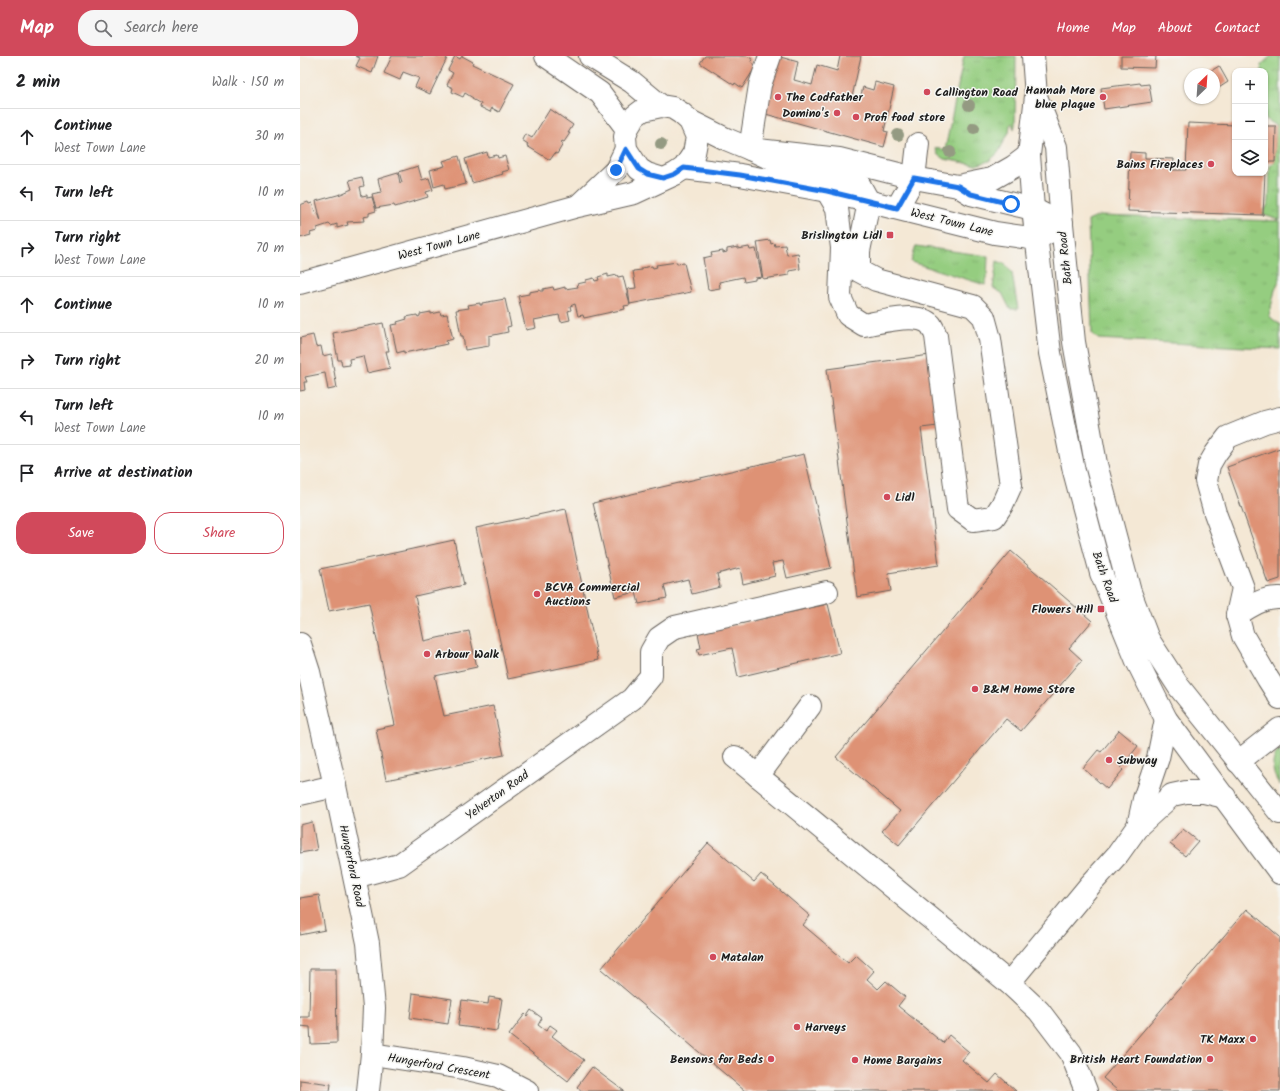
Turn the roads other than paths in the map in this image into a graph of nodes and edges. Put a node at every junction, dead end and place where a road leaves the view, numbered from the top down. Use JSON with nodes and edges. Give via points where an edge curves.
{"nodes":[{"id":1,"x":546,"y":56,"type":"edge"},
{"id":2,"x":590,"y":56,"type":"edge"},
{"id":3,"x":770,"y":56,"type":"edge"},
{"id":4,"x":1033,"y":56,"type":"edge"},
{"id":5,"x":1036,"y":96,"type":"junction"},
{"id":6,"x":661,"y":106,"type":"junction"},
{"id":7,"x":690,"y":121,"type":"junction"},
{"id":8,"x":627,"y":139,"type":"junction"},
{"id":9,"x":918,"y":144,"type":"dead end"},
{"id":10,"x":750,"y":149,"type":"junction"},
{"id":11,"x":1029,"y":155,"type":"junction"},
{"id":12,"x":684,"y":168,"type":"junction"},
{"id":13,"x":663,"y":178,"type":"junction"},
{"id":14,"x":914,"y":178,"type":"junction"},
{"id":15,"x":958,"y":186,"type":"junction"},
{"id":16,"x":827,"y":191,"type":"junction"},
{"id":17,"x":869,"y":202,"type":"junction"},
{"id":18,"x":578,"y":206,"type":"junction"},
{"id":19,"x":897,"y":208,"type":"junction"},
{"id":20,"x":1033,"y":209,"type":"junction"},
{"id":21,"x":1062,"y":224,"type":"junction"},
{"id":22,"x":1037,"y":239,"type":"junction"},
{"id":23,"x":300,"y":283,"type":"edge"},
{"id":24,"x":1280,"y":418,"type":"edge"},
{"id":25,"x":827,"y":592,"type":"dead end"},
{"id":26,"x":1280,"y":598,"type":"edge"},
{"id":27,"x":1237,"y":615,"type":"junction"},
{"id":28,"x":300,"y":644,"type":"edge"},
{"id":29,"x":1280,"y":698,"type":"edge"},
{"id":30,"x":810,"y":706,"type":"dead end"},
{"id":31,"x":1166,"y":719,"type":"junction"},
{"id":32,"x":1280,"y":729,"type":"edge"},
{"id":33,"x":735,"y":757,"type":"dead end"},
{"id":34,"x":1238,"y":762,"type":"junction"},
{"id":35,"x":758,"y":776,"type":"junction"},
{"id":36,"x":335,"y":786,"type":"junction"},
{"id":37,"x":300,"y":794,"type":"edge"},
{"id":38,"x":1225,"y":797,"type":"junction"},
{"id":39,"x":1280,"y":814,"type":"edge"},
{"id":40,"x":1138,"y":826,"type":"junction"},
{"id":41,"x":1280,"y":873,"type":"edge"},
{"id":42,"x":355,"y":877,"type":"junction"},
{"id":43,"x":1009,"y":983,"type":"junction"},
{"id":44,"x":372,"y":1054,"type":"junction"},
{"id":45,"x":368,"y":1091,"type":"edge"},
{"id":46,"x":527,"y":1091,"type":"edge"},
{"id":47,"x":1086,"y":1091,"type":"edge"}],
"edges":[{"from":1,"to":8,"type":"main road","via":[[600,93]]},
{"from":2,"to":6,"type":"main road","via":[[632,82]]},
{"from":3,"to":10,"type":"main road","via":[[760,85]]},
{"from":4,"to":5,"type":"main road"},
{"from":5,"to":11,"type":"main road","name":"Bath Road"},
{"from":5,"to":21,"type":"main road","name":"Bath Road","via":[[1056,147]]},
{"from":6,"to":7,"type":"main road","via":[[681,112]]},
{"from":6,"to":8,"type":"main road","via":[[643,110],[635,116]]},
{"from":7,"to":10,"type":"main road"},
{"from":7,"to":12,"type":"main road","via":[[696,138],[694,153]]},
{"from":8,"to":13,"type":"main road","via":[[639,169]]},
{"from":8,"to":18,"type":"main road","name":"West Town Lane","via":[[616,170]]},
{"from":9,"to":14,"type":"main road"},
{"from":10,"to":14,"type":"main road","via":[[839,159]]},
{"from":10,"to":17,"type":"main road","via":[[790,168],[859,184]]},
{"from":11,"to":15,"type":"main road","via":[[992,179]]},
{"from":11,"to":20,"type":"main road","name":"Bath Road"},
{"from":12,"to":13,"type":"main road"},
{"from":12,"to":16,"type":"main road","name":"West Town Lane"},
{"from":13,"to":18,"type":"main road","name":"West Town Lane","via":[[634,193]]},
{"from":14,"to":15,"type":"main road"},
{"from":14,"to":19,"type":"main road"},
{"from":15,"to":20,"type":"main road","via":[[971,194]]},
{"from":16,"to":17,"type":"main road","name":"West Town Lane"},
{"from":16,"to":17,"type":"main road","via":[[837,208],[842,248],[840,297],[848,315],[864,325],[902,318],[918,318],[931,325],[936,336],[958,509],[973,520],[994,517],[1011,485],[990,339],[984,317],[972,306],[876,280],[859,271],[859,251]]},
{"from":17,"to":19,"type":"main road","name":"West Town Lane"},
{"from":18,"to":23,"type":"main road","name":"West Town Lane"},
{"from":19,"to":22,"type":"main road","name":"West Town Lane","via":[[995,233]]},
{"from":20,"to":21,"type":"main road"},
{"from":20,"to":22,"type":"main road","name":"Bath Road"},
{"from":21,"to":22,"type":"main road"},
{"from":21,"to":34,"type":"main road","name":"Bath Road","via":[[1074,342],[1096,464],[1130,592],[1148,638],[1175,681]]},
{"from":22,"to":31,"type":"main road","name":"Bath Road","via":[[1050,353],[1074,470],[1101,573],[1137,661]]},
{"from":24,"to":27,"type":"main road","via":[[1228,437],[1209,465],[1206,481],[1243,588]]},
{"from":25,"to":42,"type":"main road","name":"Yelverton Road","via":[[675,627],[659,638],[651,652],[651,676],[632,699],[399,865]]},
{"from":26,"to":27,"type":"main road","via":[[1271,598],[1250,606]]},
{"from":27,"to":29,"type":"main road","via":[[1243,636]]},
{"from":28,"to":36,"type":"main road","name":"Hungerford Road","via":[[309,672]]},
{"from":30,"to":35,"type":"main road"},
{"from":31,"to":38,"type":"main road","name":"Bath Road"},
{"from":31,"to":40,"type":"main road","via":[[1158,758]]},
{"from":32,"to":34,"type":"main road"},
{"from":33,"to":35,"type":"main road"},
{"from":34,"to":39,"type":"main road","name":"Bath Road"},
{"from":35,"to":43,"type":"main road"},
{"from":36,"to":37,"type":"main road"},
{"from":36,"to":42,"type":"main road","name":"Hungerford Road"},
{"from":38,"to":40,"type":"main road","via":[[1204,792],[1172,795]]},
{"from":38,"to":41,"type":"main road","name":"Bath Road"},
{"from":40,"to":43,"type":"main road","via":[[1118,854]]},
{"from":42,"to":44,"type":"main road","name":"Hungerford Road","via":[[368,943],[374,1008]]},
{"from":43,"to":47,"type":"main road","via":[[1039,1011],[1071,1052]]},
{"from":44,"to":45,"type":"main road","name":"Hungerford Road"},
{"from":44,"to":46,"type":"main road","name":"Hungerford Crescent","via":[[498,1076]]}]}
